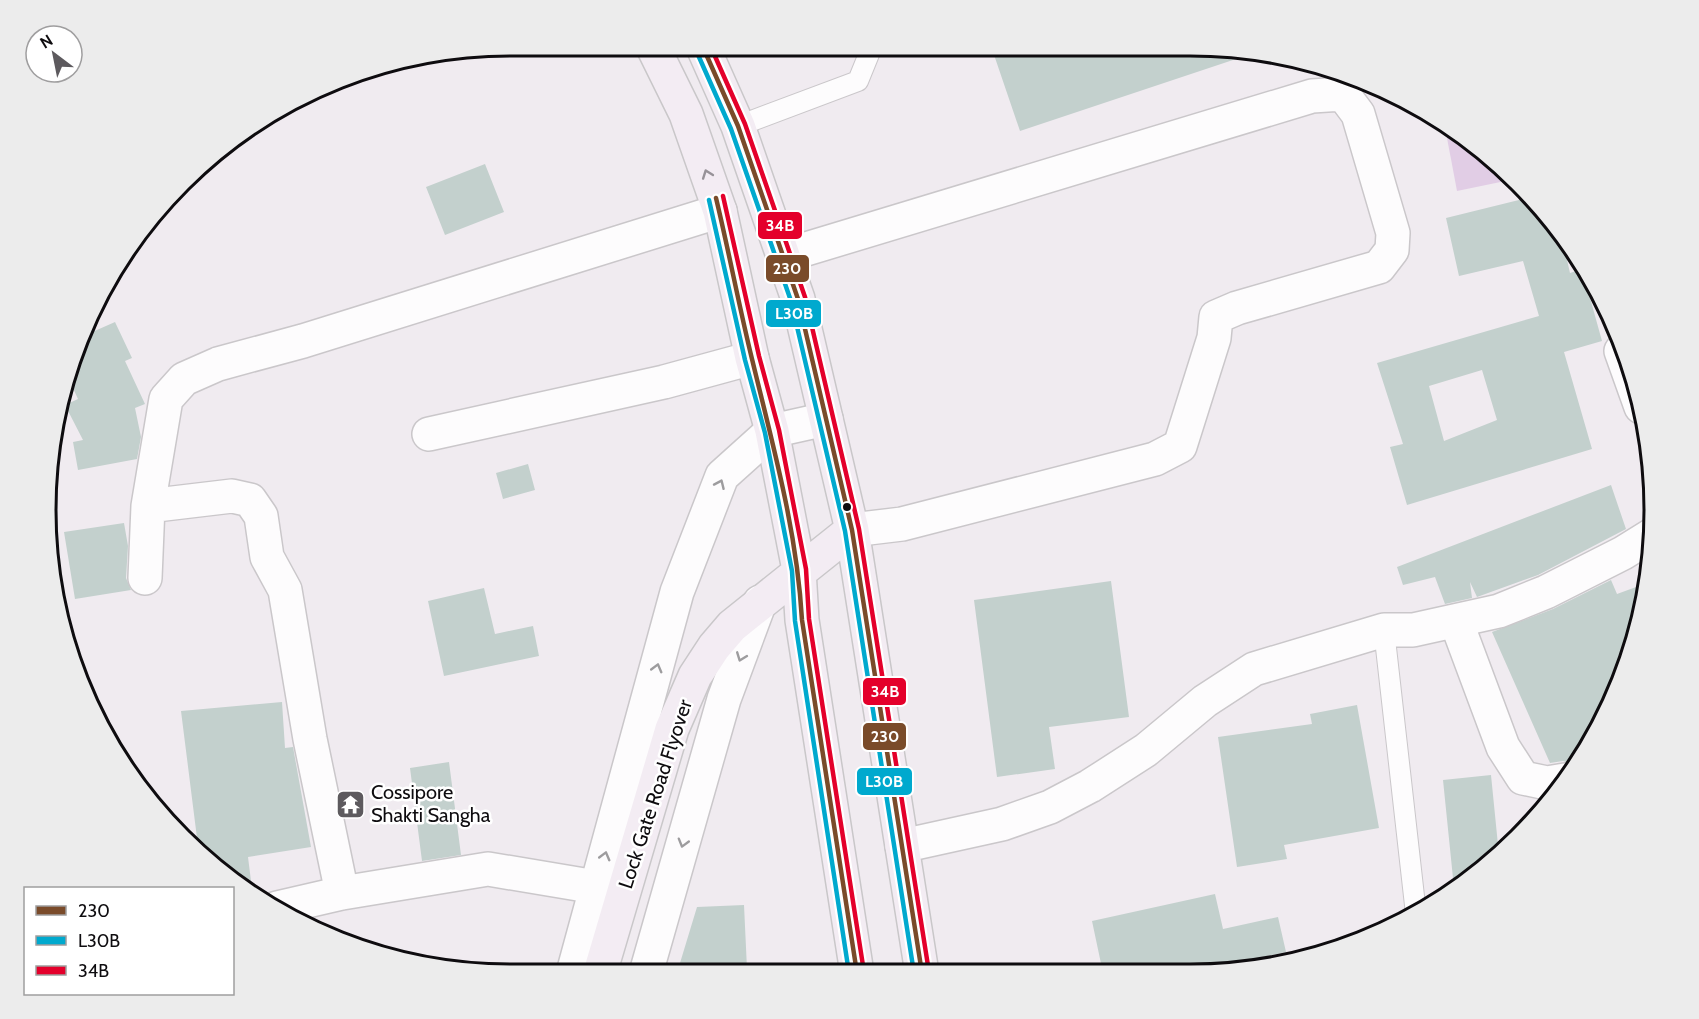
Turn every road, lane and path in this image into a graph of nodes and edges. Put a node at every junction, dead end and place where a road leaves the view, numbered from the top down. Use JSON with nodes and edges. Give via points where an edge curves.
{"nodes":[{"id":1,"x":657,"y":55,"type":"edge"},
{"id":2,"x":706,"y":55,"type":"edge"},
{"id":3,"x":869,"y":55,"type":"edge"},
{"id":4,"x":738,"y":126,"type":"junction"},
{"id":5,"x":720,"y":211,"type":"junction"},
{"id":6,"x":783,"y":256,"type":"junction"},
{"id":7,"x":752,"y":358,"type":"junction"},
{"id":8,"x":826,"y":419,"type":"junction"},
{"id":9,"x":772,"y":431,"type":"junction"},
{"id":10,"x":429,"y":434,"type":"dead end"},
{"id":11,"x":148,"y":506,"type":"junction"},
{"id":12,"x":852,"y":530,"type":"junction"},
{"id":13,"x":1643,"y":541,"type":"edge"},
{"id":14,"x":799,"y":570,"type":"junction"},
{"id":15,"x":145,"y":578,"type":"dead end"},
{"id":16,"x":760,"y":602,"type":"junction"},
{"id":17,"x":1456,"y":621,"type":"junction"},
{"id":18,"x":1384,"y":630,"type":"junction"},
{"id":19,"x":1553,"y":782,"type":"edge"},
{"id":20,"x":902,"y":846,"type":"junction"},
{"id":21,"x":596,"y":887,"type":"junction"},
{"id":22,"x":342,"y":893,"type":"junction"},
{"id":23,"x":1415,"y":904,"type":"edge"},
{"id":24,"x":287,"y":906,"type":"edge"},
{"id":25,"x":575,"y":964,"type":"edge"},
{"id":26,"x":603,"y":964,"type":"edge"},
{"id":27,"x":649,"y":964,"type":"edge"},
{"id":28,"x":856,"y":964,"type":"edge"},
{"id":29,"x":921,"y":964,"type":"edge"}],
"edges":[{"from":5,"to":1,"type":"main road","one_way":true,"via":[[686,114]]},
{"from":2,"to":4,"type":"main road"},
{"from":3,"to":4,"type":"lane","via":[[858,81]]},
{"from":4,"to":6,"type":"main road"},
{"from":5,"to":7,"type":"main road"},
{"from":5,"to":11,"type":"street","via":[[303,342],[218,364],[184,379],[166,399]]},
{"from":6,"to":8,"type":"main road","via":[[798,299]]},
{"from":6,"to":12,"type":"street","via":[[1312,96],[1343,94],[1358,114],[1393,233],[1392,250],[1379,267],[1216,317],[1214,338],[1180,446],[1155,459],[914,521]]},
{"from":7,"to":9,"type":"main road"},
{"from":7,"to":10,"type":"street","via":[[664,382]]},
{"from":8,"to":9,"type":"street"},
{"from":8,"to":12,"type":"main road"},
{"from":9,"to":14,"type":"main road"},
{"from":21,"to":9,"type":"street","one_way":true,"via":[[677,592],[722,476]]},
{"from":11,"to":15,"type":"street"},
{"from":11,"to":22,"type":"street","via":[[232,496],[250,500],[261,516],[267,557],[285,590]]},
{"from":12,"to":14,"type":"main road","name":"Lock Gate Road Flyover"},
{"from":12,"to":20,"type":"main road"},
{"from":13,"to":17,"type":"street","via":[[1546,592],[1499,611]]},
{"from":14,"to":16,"type":"main road","name":"Lock Gate Road Flyover"},
{"from":14,"to":28,"type":"main road","via":[[802,620]]},
{"from":16,"to":26,"type":"main road","name":"Lock Gate Road Flyover","via":[[714,647],[695,676],[672,729]]},
{"from":16,"to":27,"type":"street","one_way":true,"via":[[724,699]]},
{"from":17,"to":18,"type":"street","via":[[1413,630]]},
{"from":17,"to":19,"type":"street","via":[[1503,747],[1523,778]]},
{"from":18,"to":20,"type":"street","via":[[1254,669],[1205,700],[1146,750],[1050,807],[1002,824]]},
{"from":18,"to":23,"type":"lane"},
{"from":20,"to":29,"type":"main road"},
{"from":21,"to":22,"type":"street","via":[[488,869]]},
{"from":21,"to":25,"type":"street"},
{"from":22,"to":24,"type":"street"}]}
